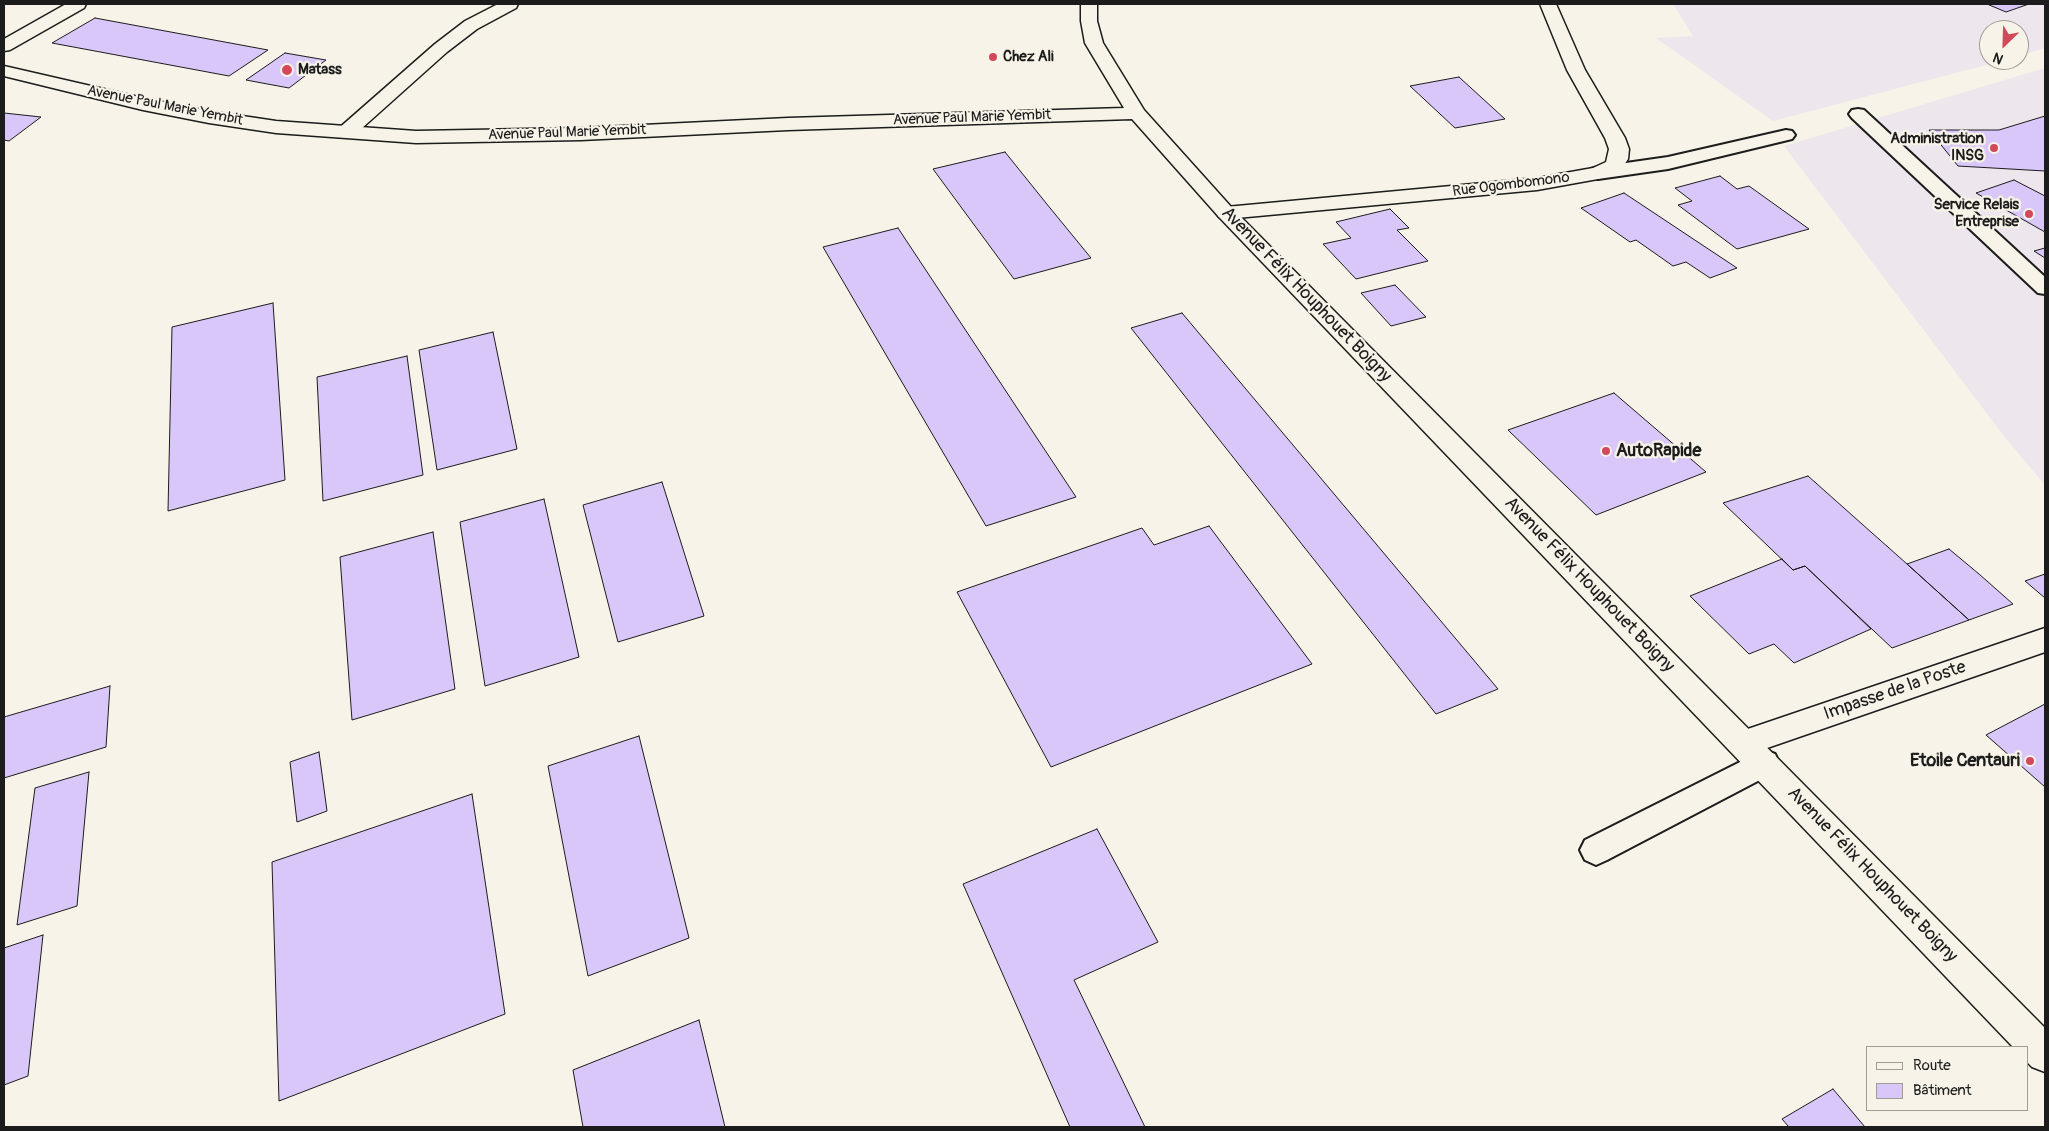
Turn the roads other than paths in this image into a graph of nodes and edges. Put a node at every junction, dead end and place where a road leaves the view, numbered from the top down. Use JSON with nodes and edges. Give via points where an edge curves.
{"nodes":[{"id":1,"x":78,"y":4,"type":"edge"},
{"id":2,"x":510,"y":4,"type":"edge"},
{"id":3,"x":1089,"y":4,"type":"edge"},
{"id":4,"x":1548,"y":4,"type":"edge"},
{"id":5,"x":4,"y":46,"type":"edge"},
{"id":6,"x":4,"y":71,"type":"edge"},
{"id":7,"x":1137,"y":113,"type":"junction"},
{"id":8,"x":1858,"y":114,"type":"dead end"},
{"id":9,"x":345,"y":133,"type":"junction"},
{"id":10,"x":1786,"y":135,"type":"dead end"},
{"id":11,"x":1598,"y":173,"type":"junction"},
{"id":12,"x":1226,"y":213,"type":"junction"},
{"id":13,"x":2045,"y":288,"type":"edge"},
{"id":14,"x":2045,"y":640,"type":"edge"},
{"id":15,"x":1754,"y":753,"type":"junction"},
{"id":16,"x":1596,"y":850,"type":"dead end"},
{"id":17,"x":2045,"y":1054,"type":"edge"}],
"edges":[{"from":1,"to":5,"type":"main road"},
{"from":2,"to":9,"type":"main road","via":[[471,25]]},
{"from":3,"to":7,"type":"main road","name":"Avenue Félix Houphouet Boigny","via":[[1094,43]]},
{"from":4,"to":11,"type":"main road","name":"Rue Ogombomono","via":[[1576,70],[1619,149],[1614,166]]},
{"from":6,"to":9,"type":"main road","name":"Avenue Paul Marie Yembit","via":[[209,117]]},
{"from":7,"to":9,"type":"main road","name":"Avenue Paul Marie Yembit","via":[[581,134],[416,137]]},
{"from":7,"to":12,"type":"main road","name":"Avenue Félix Houphouet Boigny"},
{"from":8,"to":13,"type":"lane"},
{"from":10,"to":11,"type":"lane","via":[[1668,163]]},
{"from":11,"to":12,"type":"main road","name":"Rue Ogombomono","via":[[1537,184]]},
{"from":12,"to":15,"type":"main road","name":"Avenue Félix Houphouet Boigny"},
{"from":14,"to":15,"type":"main road","name":"Impasse de la Poste"},
{"from":15,"to":16,"type":"lane"},
{"from":15,"to":17,"type":"main road","name":"Avenue Félix Houphouet Boigny"}]}
